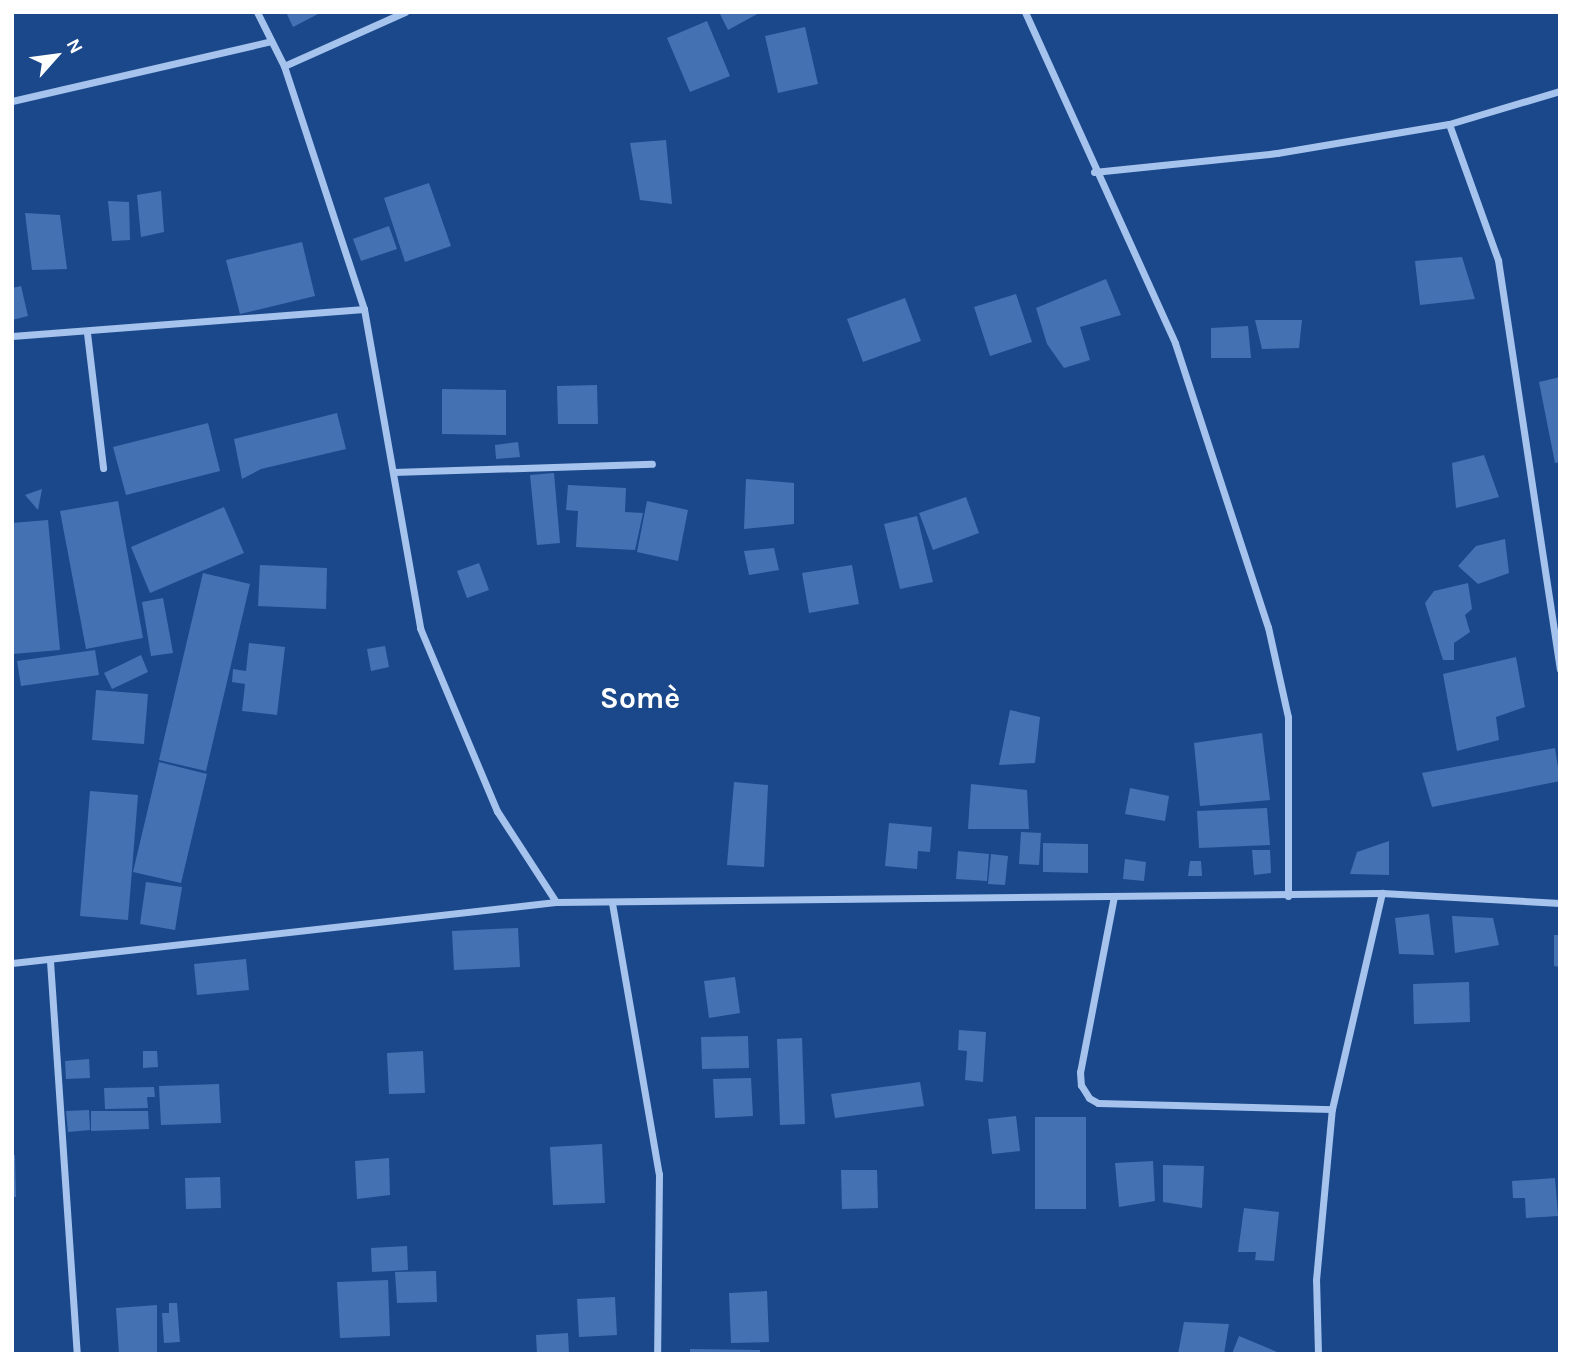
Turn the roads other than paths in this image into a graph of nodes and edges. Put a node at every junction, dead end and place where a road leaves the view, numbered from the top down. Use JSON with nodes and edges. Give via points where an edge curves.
{"nodes":[{"id":1,"x":257,"y":12,"type":"edge"},
{"id":2,"x":405,"y":12,"type":"edge"},
{"id":3,"x":1025,"y":12,"type":"edge"},
{"id":4,"x":271,"y":41,"type":"junction"},
{"id":5,"x":284,"y":66,"type":"junction"},
{"id":6,"x":1560,"y":91,"type":"edge"},
{"id":7,"x":12,"y":101,"type":"edge"},
{"id":8,"x":1449,"y":124,"type":"junction"},
{"id":9,"x":1094,"y":172,"type":"junction"},
{"id":10,"x":364,"y":309,"type":"junction"},
{"id":11,"x":87,"y":333,"type":"junction"},
{"id":12,"x":12,"y":336,"type":"edge"},
{"id":13,"x":652,"y":464,"type":"dead end"},
{"id":14,"x":103,"y":468,"type":"dead end"},
{"id":15,"x":393,"y":472,"type":"junction"},
{"id":16,"x":1560,"y":669,"type":"edge"},
{"id":17,"x":1382,"y":893,"type":"junction"},
{"id":18,"x":1288,"y":895,"type":"junction"},
{"id":19,"x":1114,"y":896,"type":"junction"},
{"id":20,"x":556,"y":902,"type":"junction"},
{"id":21,"x":612,"y":903,"type":"junction"},
{"id":22,"x":1560,"y":903,"type":"edge"},
{"id":23,"x":50,"y":961,"type":"junction"},
{"id":24,"x":12,"y":963,"type":"edge"},
{"id":25,"x":1332,"y":1109,"type":"junction"},
{"id":26,"x":78,"y":1354,"type":"edge"},
{"id":27,"x":657,"y":1354,"type":"edge"},
{"id":28,"x":1318,"y":1354,"type":"edge"}],
"edges":[{"from":1,"to":4,"type":"street"},
{"from":2,"to":5,"type":"street"},
{"from":3,"to":9,"type":"street"},
{"from":4,"to":5,"type":"street"},
{"from":4,"to":7,"type":"street"},
{"from":5,"to":10,"type":"street"},
{"from":6,"to":8,"type":"street"},
{"from":8,"to":9,"type":"street","via":[[1277,153]]},
{"from":8,"to":16,"type":"street","via":[[1498,260]]},
{"from":9,"to":18,"type":"street","via":[[1175,343],[1268,627],[1288,717]]},
{"from":10,"to":11,"type":"street"},
{"from":10,"to":15,"type":"street"},
{"from":11,"to":12,"type":"street"},
{"from":11,"to":14,"type":"street"},
{"from":13,"to":15,"type":"street"},
{"from":15,"to":20,"type":"street","via":[[420,628],[497,811]]},
{"from":17,"to":18,"type":"street"},
{"from":17,"to":22,"type":"street"},
{"from":17,"to":25,"type":"street"},
{"from":18,"to":19,"type":"street"},
{"from":19,"to":21,"type":"street"},
{"from":19,"to":25,"type":"street","via":[[1080,1072],[1089,1098],[1098,1103]]},
{"from":20,"to":21,"type":"street"},
{"from":20,"to":23,"type":"street"},
{"from":21,"to":27,"type":"street","via":[[659,1174]]},
{"from":23,"to":24,"type":"street"},
{"from":23,"to":26,"type":"street"},
{"from":25,"to":28,"type":"street","via":[[1316,1280]]}]}
